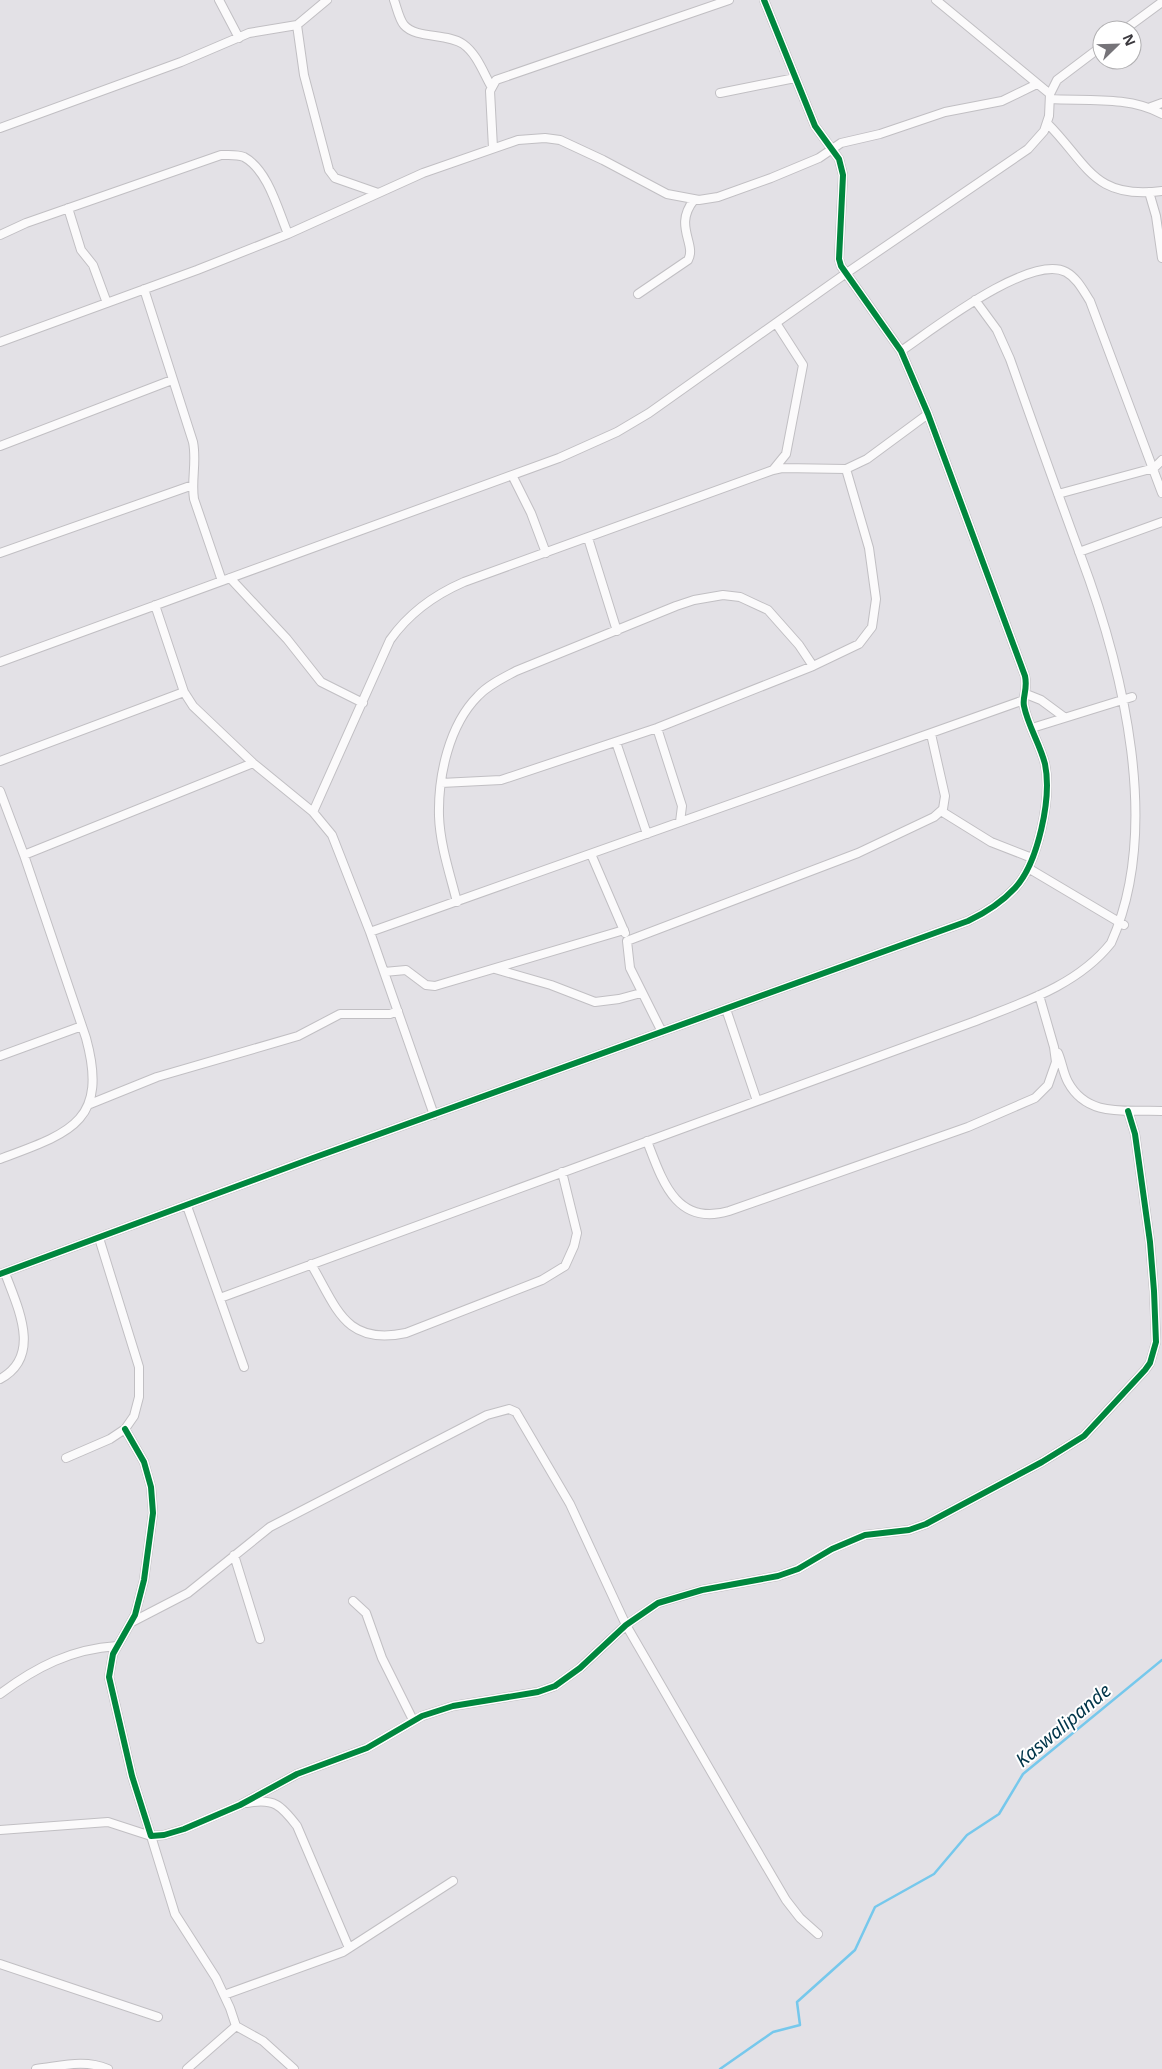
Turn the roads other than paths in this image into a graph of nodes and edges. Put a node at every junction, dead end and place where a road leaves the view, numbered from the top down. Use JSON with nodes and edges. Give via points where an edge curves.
{"nodes":[{"id":1,"x":219,"y":0,"type":"edge"},
{"id":2,"x":328,"y":0,"type":"edge"},
{"id":3,"x":394,"y":0,"type":"edge"},
{"id":4,"x":729,"y":0,"type":"edge"},
{"id":5,"x":764,"y":0,"type":"edge"},
{"id":6,"x":936,"y":0,"type":"edge"},
{"id":7,"x":1162,"y":2,"type":"edge"},
{"id":8,"x":1138,"y":20,"type":"edge"},
{"id":9,"x":297,"y":25,"type":"junction"},
{"id":10,"x":240,"y":38,"type":"junction"},
{"id":11,"x":1092,"y":54,"type":"edge"},
{"id":12,"x":795,"y":78,"type":"junction"},
{"id":13,"x":1038,"y":84,"type":"junction"},
{"id":14,"x":491,"y":86,"type":"junction"},
{"id":15,"x":720,"y":92,"type":"dead end"},
{"id":16,"x":1050,"y":97,"type":"junction"},
{"id":17,"x":1162,"y":103,"type":"edge"},
{"id":18,"x":1151,"y":107,"type":"junction"},
{"id":19,"x":1162,"y":114,"type":"edge"},
{"id":20,"x":1047,"y":123,"type":"junction"},
{"id":21,"x":0,"y":128,"type":"edge"},
{"id":22,"x":493,"y":148,"type":"junction"},
{"id":23,"x":831,"y":149,"type":"junction"},
{"id":24,"x":1162,"y":190,"type":"edge"},
{"id":25,"x":1150,"y":192,"type":"junction"},
{"id":26,"x":378,"y":193,"type":"junction"},
{"id":27,"x":694,"y":200,"type":"junction"},
{"id":28,"x":68,"y":208,"type":"junction"},
{"id":29,"x":288,"y":234,"type":"junction"},
{"id":30,"x":0,"y":235,"type":"edge"},
{"id":31,"x":1162,"y":258,"type":"edge"},
{"id":32,"x":845,"y":274,"type":"junction"},
{"id":33,"x":144,"y":289,"type":"junction"},
{"id":34,"x":638,"y":294,"type":"dead end"},
{"id":35,"x":975,"y":300,"type":"junction"},
{"id":36,"x":107,"y":303,"type":"junction"},
{"id":37,"x":776,"y":323,"type":"junction"},
{"id":38,"x":0,"y":342,"type":"edge"},
{"id":39,"x":901,"y":351,"type":"junction"},
{"id":40,"x":172,"y":380,"type":"junction"},
{"id":41,"x":928,"y":414,"type":"junction"},
{"id":42,"x":0,"y":446,"type":"edge"},
{"id":43,"x":1162,"y":460,"type":"edge"},
{"id":44,"x":1154,"y":468,"type":"junction"},
{"id":45,"x":846,"y":469,"type":"junction"},
{"id":46,"x":773,"y":470,"type":"junction"},
{"id":47,"x":512,"y":475,"type":"junction"},
{"id":48,"x":193,"y":485,"type":"junction"},
{"id":49,"x":1162,"y":493,"type":"edge"},
{"id":50,"x":1058,"y":494,"type":"junction"},
{"id":51,"x":1162,"y":522,"type":"edge"},
{"id":52,"x":588,"y":538,"type":"junction"},
{"id":53,"x":1079,"y":552,"type":"junction"},
{"id":54,"x":0,"y":553,"type":"edge"},
{"id":55,"x":546,"y":553,"type":"junction"},
{"id":56,"x":230,"y":578,"type":"junction"},
{"id":57,"x":222,"y":581,"type":"junction"},
{"id":58,"x":154,"y":605,"type":"junction"},
{"id":59,"x":617,"y":631,"type":"junction"},
{"id":60,"x":0,"y":662,"type":"edge"},
{"id":61,"x":813,"y":666,"type":"junction"},
{"id":62,"x":184,"y":692,"type":"junction"},
{"id":63,"x":1025,"y":697,"type":"junction"},
{"id":64,"x":1132,"y":697,"type":"junction"},
{"id":65,"x":363,"y":703,"type":"junction"},
{"id":66,"x":1134,"y":706,"type":"dead end"},
{"id":67,"x":1064,"y":717,"type":"junction"},
{"id":68,"x":657,"y":728,"type":"junction"},
{"id":69,"x":1032,"y":728,"type":"junction"},
{"id":70,"x":931,"y":734,"type":"junction"},
{"id":71,"x":616,"y":742,"type":"junction"},
{"id":72,"x":0,"y":761,"type":"edge"},
{"id":73,"x":252,"y":762,"type":"junction"},
{"id":74,"x":441,"y":783,"type":"junction"},
{"id":75,"x":0,"y":792,"type":"edge"},
{"id":76,"x":941,"y":811,"type":"junction"},
{"id":77,"x":313,"y":812,"type":"junction"},
{"id":78,"x":680,"y":822,"type":"junction"},
{"id":79,"x":647,"y":834,"type":"junction"},
{"id":80,"x":591,"y":854,"type":"junction"},
{"id":81,"x":24,"y":855,"type":"junction"},
{"id":82,"x":1032,"y":858,"type":"junction"},
{"id":83,"x":1028,"y":868,"type":"junction"},
{"id":84,"x":457,"y":902,"type":"junction"},
{"id":85,"x":1130,"y":915,"type":"dead end"},
{"id":86,"x":1124,"y":925,"type":"junction"},
{"id":87,"x":624,"y":930,"type":"junction"},
{"id":88,"x":370,"y":932,"type":"junction"},
{"id":89,"x":627,"y":941,"type":"junction"},
{"id":90,"x":495,"y":969,"type":"junction"},
{"id":91,"x":384,"y":972,"type":"junction"},
{"id":92,"x":641,"y":993,"type":"junction"},
{"id":93,"x":1039,"y":996,"type":"junction"},
{"id":94,"x":726,"y":1009,"type":"junction"},
{"id":95,"x":398,"y":1011,"type":"junction"},
{"id":96,"x":82,"y":1026,"type":"junction"},
{"id":97,"x":662,"y":1032,"type":"junction"},
{"id":98,"x":1054,"y":1047,"type":"junction"},
{"id":99,"x":0,"y":1056,"type":"edge"},
{"id":100,"x":757,"y":1101,"type":"junction"},
{"id":101,"x":90,"y":1104,"type":"junction"},
{"id":102,"x":1162,"y":1110,"type":"edge"},
{"id":103,"x":1128,"y":1111,"type":"junction"},
{"id":104,"x":434,"y":1115,"type":"junction"},
{"id":105,"x":647,"y":1141,"type":"junction"},
{"id":106,"x":0,"y":1159,"type":"edge"},
{"id":107,"x":562,"y":1172,"type":"junction"},
{"id":108,"x":187,"y":1206,"type":"junction"},
{"id":109,"x":99,"y":1238,"type":"junction"},
{"id":110,"x":311,"y":1264,"type":"junction"},
{"id":111,"x":2,"y":1274,"type":"edge"},
{"id":112,"x":220,"y":1298,"type":"junction"},
{"id":113,"x":244,"y":1367,"type":"dead end"},
{"id":114,"x":0,"y":1379,"type":"edge"},
{"id":115,"x":125,"y":1429,"type":"junction"},
{"id":116,"x":66,"y":1458,"type":"dead end"},
{"id":117,"x":234,"y":1555,"type":"junction"},
{"id":118,"x":353,"y":1601,"type":"dead end"},
{"id":119,"x":132,"y":1622,"type":"junction"},
{"id":120,"x":626,"y":1624,"type":"junction"},
{"id":121,"x":260,"y":1639,"type":"dead end"},
{"id":122,"x":117,"y":1646,"type":"junction"},
{"id":123,"x":0,"y":1694,"type":"edge"},
{"id":124,"x":413,"y":1720,"type":"junction"},
{"id":125,"x":240,"y":1805,"type":"junction"},
{"id":126,"x":0,"y":1830,"type":"edge"},
{"id":127,"x":151,"y":1836,"type":"junction"},
{"id":128,"x":453,"y":1881,"type":"dead end"},
{"id":129,"x":818,"y":1934,"type":"dead end"},
{"id":130,"x":349,"y":1948,"type":"junction"},
{"id":131,"x":0,"y":1964,"type":"edge"},
{"id":132,"x":224,"y":1994,"type":"junction"},
{"id":133,"x":158,"y":2017,"type":"dead end"},
{"id":134,"x":236,"y":2026,"type":"junction"},
{"id":135,"x":36,"y":2069,"type":"edge"},
{"id":136,"x":108,"y":2069,"type":"edge"},
{"id":137,"x":187,"y":2069,"type":"edge"},
{"id":138,"x":294,"y":2069,"type":"edge"}],
"edges":[{"from":1,"to":10,"type":"street"},
{"from":2,"to":9,"type":"street"},
{"from":3,"to":14,"type":"street","via":[[403,23],[410,30],[463,44]]},
{"from":4,"to":14,"type":"street","via":[[496,80]]},
{"from":5,"to":12,"type":"street"},
{"from":6,"to":13,"type":"street"},
{"from":7,"to":8,"type":"street"},
{"from":9,"to":10,"type":"street"},
{"from":9,"to":26,"type":"street","via":[[304,75],[328,170],[335,178]]},
{"from":10,"to":21,"type":"street"},
{"from":11,"to":16,"type":"street","via":[[1057,80]]},
{"from":12,"to":15,"type":"street"},
{"from":12,"to":23,"type":"street","via":[[815,126]]},
{"from":13,"to":16,"type":"street"},
{"from":13,"to":23,"type":"street","via":[[1002,101],[931,116],[880,134],[841,143]]},
{"from":14,"to":22,"type":"street"},
{"from":16,"to":18,"type":"street"},
{"from":16,"to":20,"type":"street"},
{"from":17,"to":18,"type":"street"},
{"from":18,"to":19,"type":"street"},
{"from":20,"to":25,"type":"street","via":[[1099,181],[1118,189]]},
{"from":20,"to":32,"type":"street","via":[[1039,139],[1028,149]]},
{"from":22,"to":26,"type":"street"},
{"from":22,"to":27,"type":"street","via":[[530,138],[560,140],[667,194]]},
{"from":23,"to":27,"type":"street","via":[[819,158],[771,178],[718,197]]},
{"from":23,"to":32,"type":"street","via":[[842,170],[839,259]]},
{"from":24,"to":25,"type":"street"},
{"from":25,"to":31,"type":"street"},
{"from":26,"to":29,"type":"street"},
{"from":27,"to":34,"type":"street","via":[[684,222],[690,252],[688,260]]},
{"from":28,"to":29,"type":"street","via":[[220,155],[232,154],[243,157],[259,173],[268,186]]},
{"from":28,"to":30,"type":"street"},
{"from":28,"to":36,"type":"street","via":[[80,250],[93,265]]},
{"from":29,"to":33,"type":"street"},
{"from":32,"to":37,"type":"street"},
{"from":32,"to":39,"type":"street"},
{"from":33,"to":36,"type":"street"},
{"from":33,"to":40,"type":"street"},
{"from":35,"to":39,"type":"street"},
{"from":35,"to":44,"type":"street","via":[[1040,269],[1057,269],[1074,278],[1090,301]]},
{"from":35,"to":50,"type":"street","via":[[1003,344]]},
{"from":36,"to":38,"type":"street"},
{"from":37,"to":46,"type":"street","via":[[803,365],[786,454]]},
{"from":37,"to":47,"type":"street","via":[[617,432]]},
{"from":39,"to":41,"type":"street"},
{"from":40,"to":42,"type":"street"},
{"from":40,"to":48,"type":"street","via":[[195,451]]},
{"from":41,"to":45,"type":"street","via":[[867,458]]},
{"from":41,"to":63,"type":"street","via":[[1025,676]]},
{"from":43,"to":44,"type":"street"},
{"from":44,"to":49,"type":"street"},
{"from":44,"to":50,"type":"street"},
{"from":45,"to":46,"type":"street"},
{"from":45,"to":61,"type":"street","via":[[874,572],[874,621],[859,644]]},
{"from":46,"to":52,"type":"street"},
{"from":47,"to":55,"type":"street"},
{"from":47,"to":56,"type":"street"},
{"from":48,"to":54,"type":"street"},
{"from":48,"to":57,"type":"street","via":[[194,499]]},
{"from":50,"to":53,"type":"street"},
{"from":51,"to":53,"type":"street"},
{"from":52,"to":55,"type":"street"},
{"from":52,"to":59,"type":"street"},
{"from":53,"to":64,"type":"street"},
{"from":55,"to":65,"type":"street","via":[[451,588],[408,617],[390,640]]},
{"from":56,"to":57,"type":"street"},
{"from":56,"to":65,"type":"street","via":[[287,639],[321,682]]},
{"from":57,"to":58,"type":"street"},
{"from":58,"to":60,"type":"street"},
{"from":58,"to":62,"type":"street"},
{"from":59,"to":61,"type":"street","via":[[694,600],[731,595],[768,610]]},
{"from":59,"to":74,"type":"street","via":[[516,671],[479,694],[466,709],[450,742]]},
{"from":61,"to":68,"type":"street"},
{"from":62,"to":72,"type":"street"},
{"from":62,"to":73,"type":"street","via":[[193,706]]},
{"from":63,"to":67,"type":"street","via":[[1046,702]]},
{"from":63,"to":69,"type":"street","via":[[1024,705]]},
{"from":63,"to":70,"type":"street"},
{"from":64,"to":66,"type":"street"},
{"from":64,"to":67,"type":"street"},
{"from":65,"to":77,"type":"street"},
{"from":67,"to":69,"type":"street"},
{"from":68,"to":71,"type":"street"},
{"from":68,"to":78,"type":"street","via":[[682,806]]},
{"from":69,"to":82,"type":"street","via":[[1046,772],[1044,816]]},
{"from":70,"to":76,"type":"street","via":[[945,787]]},
{"from":70,"to":78,"type":"street"},
{"from":71,"to":74,"type":"street","via":[[501,780]]},
{"from":71,"to":79,"type":"street"},
{"from":73,"to":77,"type":"street"},
{"from":73,"to":81,"type":"street"},
{"from":74,"to":84,"type":"street","via":[[439,817]]},
{"from":75,"to":81,"type":"street"},
{"from":76,"to":82,"type":"street","via":[[991,842]]},
{"from":76,"to":89,"type":"street","via":[[858,853]]},
{"from":77,"to":88,"type":"street","via":[[332,835],[341,853]]},
{"from":78,"to":79,"type":"street"},
{"from":79,"to":80,"type":"street"},
{"from":80,"to":84,"type":"street"},
{"from":80,"to":87,"type":"street"},
{"from":81,"to":96,"type":"street"},
{"from":82,"to":83,"type":"street"},
{"from":83,"to":86,"type":"street"},
{"from":83,"to":94,"type":"street","via":[[1016,888],[968,921]]},
{"from":84,"to":88,"type":"street"},
{"from":85,"to":86,"type":"street"},
{"from":86,"to":93,"type":"street","via":[[1094,961]]},
{"from":87,"to":89,"type":"street"},
{"from":87,"to":90,"type":"street"},
{"from":88,"to":91,"type":"street"},
{"from":89,"to":92,"type":"street","via":[[630,968]]},
{"from":90,"to":91,"type":"street","via":[[430,986],[406,970]]},
{"from":90,"to":92,"type":"street","via":[[595,1002]]},
{"from":91,"to":95,"type":"street"},
{"from":92,"to":97,"type":"street"},
{"from":93,"to":98,"type":"street"},
{"from":93,"to":100,"type":"street"},
{"from":94,"to":97,"type":"street"},
{"from":94,"to":100,"type":"street"},
{"from":95,"to":101,"type":"street","via":[[390,1014],[340,1014],[298,1036],[157,1077]]},
{"from":95,"to":104,"type":"street"},
{"from":96,"to":99,"type":"street"},
{"from":96,"to":101,"type":"street","via":[[94,1079]]},
{"from":97,"to":104,"type":"street"},
{"from":98,"to":103,"type":"street","via":[[1075,1093],[1097,1108]]},
{"from":98,"to":105,"type":"street","via":[[1056,1062],[1052,1077],[1043,1091],[1026,1104],[719,1214],[697,1213],[675,1199]]},
{"from":100,"to":105,"type":"street"},
{"from":101,"to":106,"type":"street","via":[[69,1128],[45,1142]]},
{"from":102,"to":103,"type":"street"},
{"from":103,"to":120,"type":"street","via":[[1150,1242],[1156,1342],[1145,1370],[1097,1424],[1062,1450],[926,1524],[909,1530],[865,1535],[778,1576],[673,1598],[647,1609]]},
{"from":104,"to":108,"type":"street"},
{"from":105,"to":107,"type":"street"},
{"from":107,"to":110,"type":"street"},
{"from":107,"to":110,"type":"street","via":[[577,1233],[565,1266],[542,1280],[406,1333],[385,1336],[354,1329],[342,1317]]},
{"from":108,"to":109,"type":"street"},
{"from":108,"to":112,"type":"street"},
{"from":109,"to":111,"type":"street"},
{"from":109,"to":115,"type":"street","via":[[138,1367],[139,1397],[134,1416]]},
{"from":110,"to":112,"type":"street"},
{"from":111,"to":114,"type":"street","via":[[24,1331],[25,1348],[14,1366]]},
{"from":112,"to":113,"type":"street"},
{"from":115,"to":116,"type":"street"},
{"from":115,"to":119,"type":"street","via":[[144,1462],[151,1487],[153,1513],[144,1580]]},
{"from":117,"to":119,"type":"street","via":[[188,1593]]},
{"from":117,"to":120,"type":"street","via":[[254,1538],[290,1516],[487,1415],[508,1409],[516,1412],[570,1504]]},
{"from":117,"to":121,"type":"street"},
{"from":118,"to":124,"type":"street","via":[[366,1613],[382,1658]]},
{"from":119,"to":122,"type":"street"},
{"from":120,"to":124,"type":"street","via":[[580,1668],[555,1686],[538,1692],[452,1706]]},
{"from":120,"to":129,"type":"street","via":[[786,1900]]},
{"from":122,"to":123,"type":"street","via":[[95,1648],[58,1659],[38,1668]]},
{"from":122,"to":127,"type":"street","via":[[111,1661],[110,1685],[132,1776]]},
{"from":124,"to":125,"type":"street","via":[[367,1748],[297,1774]]},
{"from":125,"to":127,"type":"street","via":[[184,1829]]},
{"from":125,"to":130,"type":"street","via":[[262,1800],[275,1803],[286,1811],[297,1826]]},
{"from":126,"to":127,"type":"street","via":[[108,1822]]},
{"from":127,"to":132,"type":"street","via":[[175,1914],[207,1961]]},
{"from":128,"to":130,"type":"street"},
{"from":130,"to":132,"type":"street"},
{"from":131,"to":133,"type":"street"},
{"from":132,"to":134,"type":"street"},
{"from":134,"to":137,"type":"street"},
{"from":134,"to":138,"type":"street","via":[[263,2041]]},
{"from":135,"to":136,"type":"street","via":[[78,2062],[94,2063]]}]}
